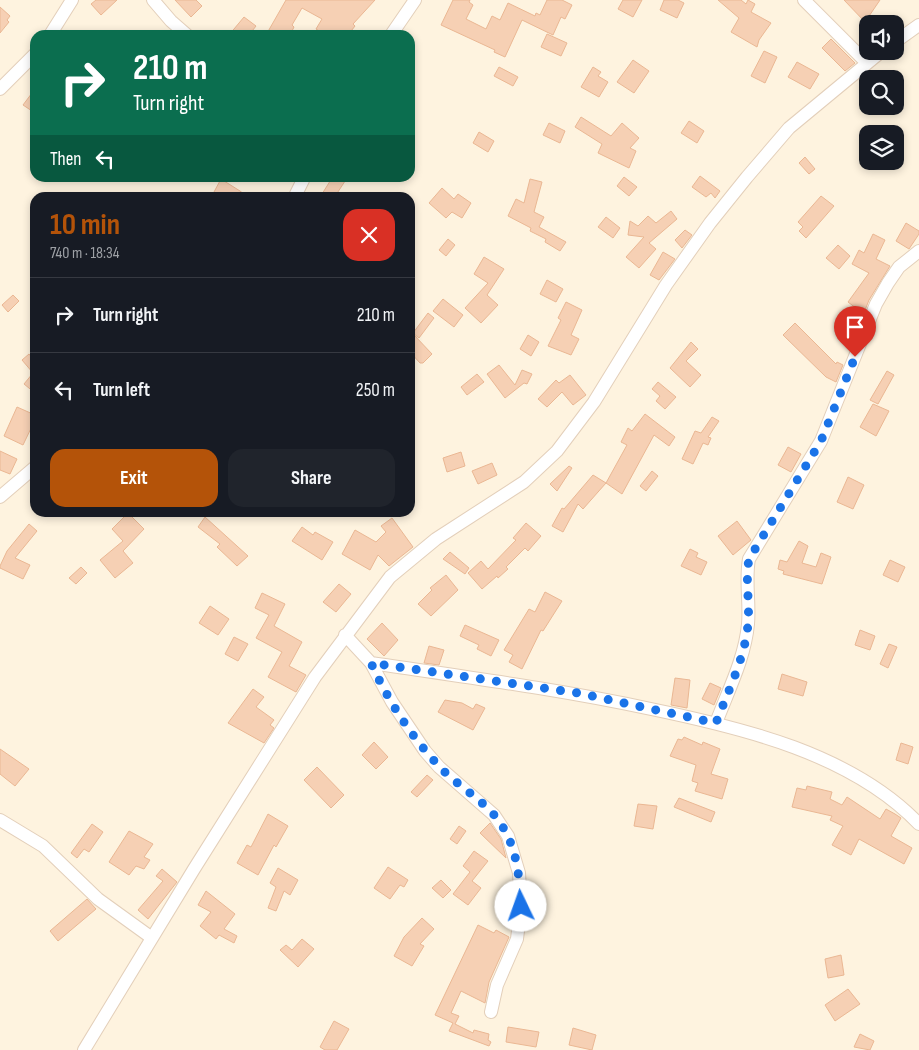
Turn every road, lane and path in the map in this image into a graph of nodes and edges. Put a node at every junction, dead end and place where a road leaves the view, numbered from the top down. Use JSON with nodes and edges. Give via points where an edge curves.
{"nodes":[{"id":1,"x":72,"y":0,"type":"edge"},
{"id":2,"x":153,"y":0,"type":"edge"},
{"id":3,"x":415,"y":0,"type":"edge"},
{"id":4,"x":804,"y":0,"type":"edge"},
{"id":5,"x":919,"y":25,"type":"edge"},
{"id":6,"x":53,"y":30,"type":"edge"},
{"id":7,"x":182,"y":30,"type":"edge"},
{"id":8,"x":394,"y":30,"type":"edge"},
{"id":9,"x":904,"y":36,"type":"edge"},
{"id":10,"x":30,"y":59,"type":"edge"},
{"id":11,"x":869,"y":60,"type":"edge"},
{"id":12,"x":866,"y":62,"type":"junction"},
{"id":13,"x":0,"y":89,"type":"edge"},
{"id":14,"x":919,"y":251,"type":"edge"},
{"id":15,"x":30,"y":471,"type":"edge"},
{"id":16,"x":0,"y":497,"type":"edge"},
{"id":17,"x":345,"y":635,"type":"junction"},
{"id":18,"x":371,"y":663,"type":"junction"},
{"id":19,"x":716,"y":723,"type":"junction"},
{"id":20,"x":0,"y":820,"type":"edge"},
{"id":21,"x":919,"y":824,"type":"edge"},
{"id":22,"x":152,"y":938,"type":"junction"},
{"id":23,"x":491,"y":1012,"type":"dead end"},
{"id":24,"x":84,"y":1050,"type":"edge"}],
"edges":[{"from":1,"to":6,"type":"street"},
{"from":2,"to":7,"type":"street"},
{"from":3,"to":8,"type":"street"},
{"from":4,"to":12,"type":"street"},
{"from":5,"to":9,"type":"street"},
{"from":10,"to":13,"type":"street"},
{"from":11,"to":12,"type":"street"},
{"from":12,"to":17,"type":"street","via":[[789,128],[710,223],[666,285],[594,402],[557,451],[524,482],[436,539],[390,576]]},
{"from":14,"to":19,"type":"street","via":[[900,267],[876,304],[821,441],[749,559],[745,645]]},
{"from":15,"to":16,"type":"street"},
{"from":17,"to":18,"type":"street"},
{"from":17,"to":22,"type":"street","via":[[270,748]]},
{"from":18,"to":19,"type":"street","via":[[578,693]]},
{"from":18,"to":23,"type":"street","via":[[412,733],[439,767],[494,815],[508,836],[516,857],[521,906],[517,939],[497,984]]},
{"from":19,"to":21,"type":"street","via":[[821,759],[869,784]]},
{"from":20,"to":22,"type":"street","via":[[43,846],[98,899]]},
{"from":22,"to":24,"type":"street"}]}
